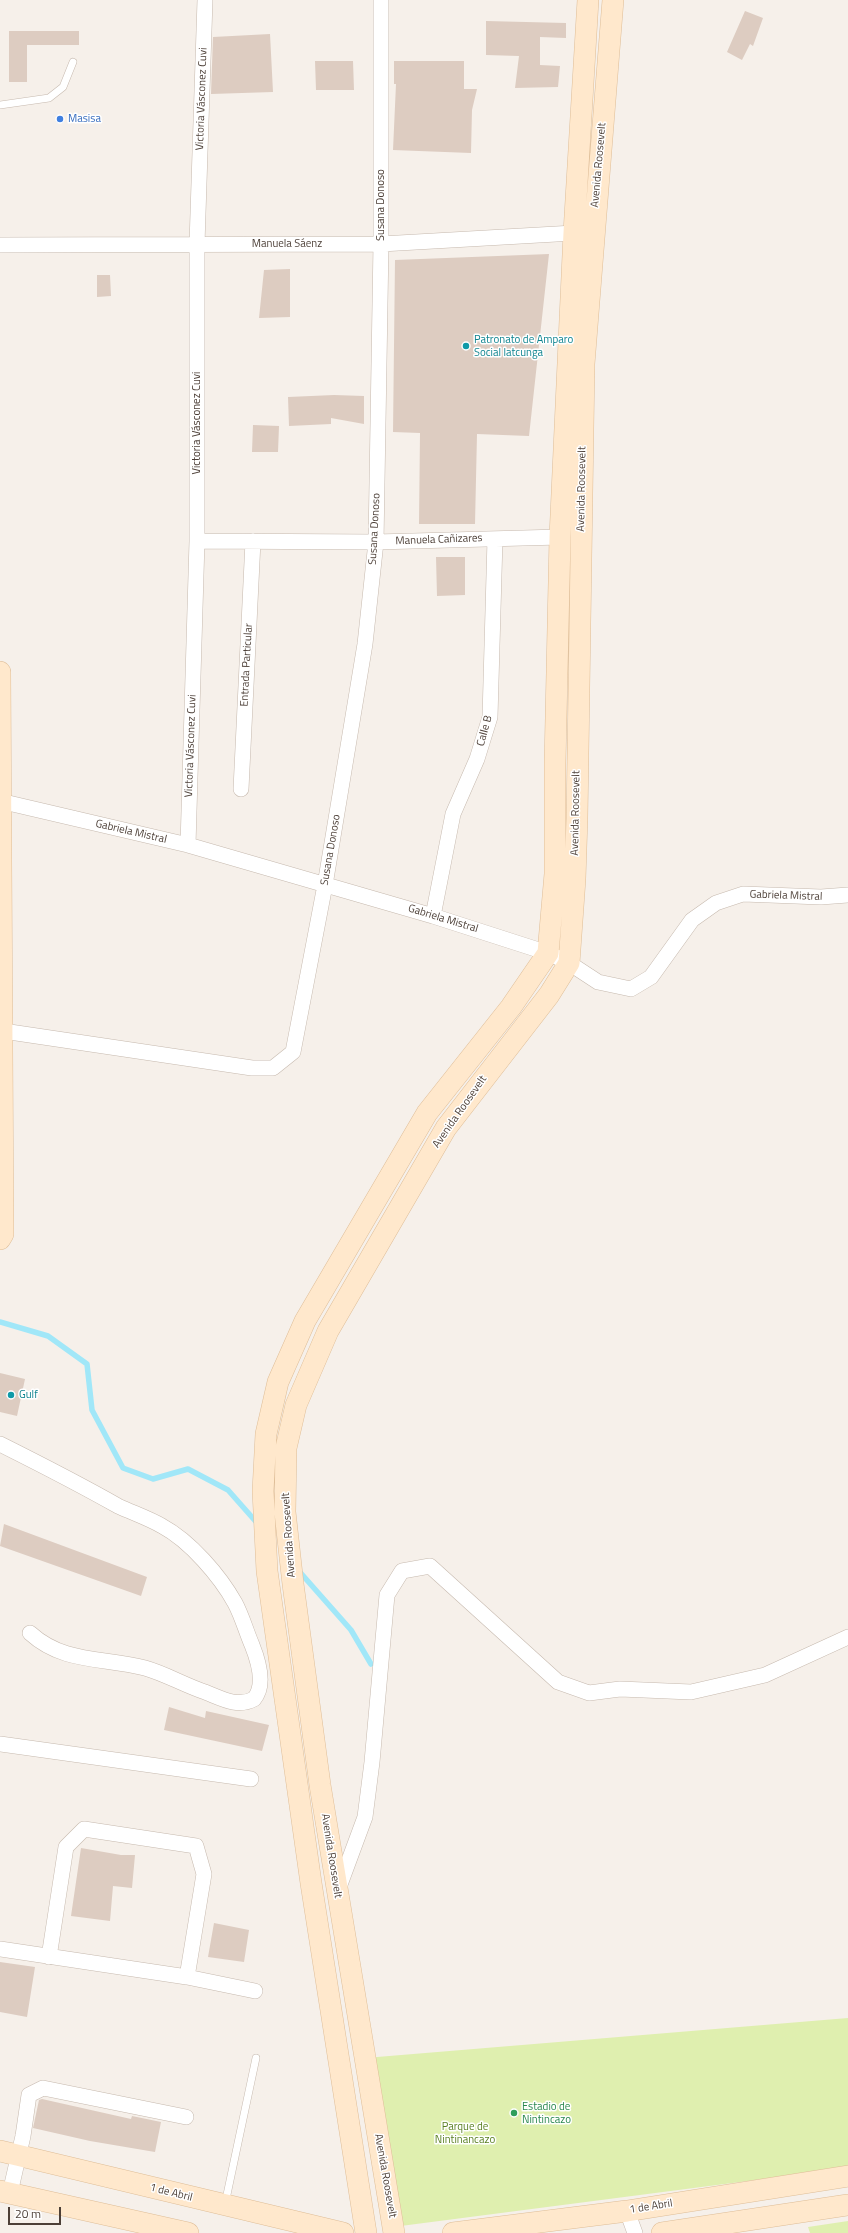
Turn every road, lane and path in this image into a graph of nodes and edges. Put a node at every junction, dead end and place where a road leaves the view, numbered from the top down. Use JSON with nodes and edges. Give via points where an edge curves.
{"nodes":[{"id":1,"x":205,"y":0,"type":"edge"},
{"id":2,"x":381,"y":0,"type":"edge"},
{"id":3,"x":588,"y":0,"type":"edge"},
{"id":4,"x":613,"y":0,"type":"edge"},
{"id":5,"x":73,"y":62,"type":"dead end"},
{"id":6,"x":0,"y":105,"type":"edge"},
{"id":7,"x":574,"y":233,"type":"junction"},
{"id":8,"x":197,"y":244,"type":"junction"},
{"id":9,"x":381,"y":244,"type":"junction"},
{"id":10,"x":0,"y":245,"type":"edge"},
{"id":11,"x":560,"y":537,"type":"junction"},
{"id":12,"x":495,"y":539,"type":"junction"},
{"id":13,"x":197,"y":541,"type":"junction"},
{"id":14,"x":253,"y":541,"type":"junction"},
{"id":15,"x":376,"y":542,"type":"junction"},
{"id":16,"x":0,"y":672,"type":"edge"},
{"id":17,"x":241,"y":789,"type":"dead end"},
{"id":18,"x":0,"y":801,"type":"edge"},
{"id":19,"x":188,"y":845,"type":"junction"},
{"id":20,"x":326,"y":885,"type":"junction"},
{"id":21,"x":848,"y":895,"type":"edge"},
{"id":22,"x":433,"y":916,"type":"junction"},
{"id":23,"x":548,"y":953,"type":"junction"},
{"id":24,"x":569,"y":963,"type":"junction"},
{"id":25,"x":3,"y":1031,"type":"junction"},
{"id":26,"x":0,"y":1239,"type":"edge"},
{"id":27,"x":0,"y":1444,"type":"edge"},
{"id":28,"x":30,"y":1633,"type":"dead end"},
{"id":29,"x":848,"y":1637,"type":"edge"},
{"id":30,"x":0,"y":1744,"type":"edge"},
{"id":31,"x":251,"y":1778,"type":"dead end"},
{"id":32,"x":331,"y":1857,"type":"junction"},
{"id":33,"x":308,"y":1861,"type":"junction"},
{"id":34,"x":337,"y":1893,"type":"junction"},
{"id":35,"x":0,"y":1949,"type":"edge"},
{"id":36,"x":49,"y":1957,"type":"junction"},
{"id":37,"x":187,"y":1977,"type":"junction"},
{"id":38,"x":255,"y":1991,"type":"dead end"},
{"id":39,"x":256,"y":2058,"type":"dead end"},
{"id":40,"x":186,"y":2117,"type":"dead end"},
{"id":41,"x":9,"y":2153,"type":"edge"},
{"id":42,"x":848,"y":2176,"type":"edge"},
{"id":43,"x":5,"y":2192,"type":"edge"},
{"id":44,"x":848,"y":2205,"type":"edge"},
{"id":45,"x":225,"y":2206,"type":"junction"},
{"id":46,"x":627,"y":2211,"type":"junction"},
{"id":47,"x":186,"y":2233,"type":"edge"},
{"id":48,"x":343,"y":2233,"type":"edge"},
{"id":49,"x":366,"y":2233,"type":"edge"},
{"id":50,"x":394,"y":2233,"type":"edge"},
{"id":51,"x":453,"y":2233,"type":"edge"},
{"id":52,"x":635,"y":2233,"type":"edge"},
{"id":53,"x":662,"y":2233,"type":"edge"}],
"edges":[{"from":1,"to":8,"type":"street","name":"Victoria Vásconez Cuvi"},
{"from":2,"to":9,"type":"street","name":"Susana Donoso"},
{"from":3,"to":7,"type":"street","name":"Avenida Roosevelt"},
{"from":4,"to":24,"type":"street","name":"Avenida Roosevelt","via":[[584,364],[577,818]]},
{"from":5,"to":6,"type":"lane","via":[[63,87],[49,98]]},
{"from":7,"to":9,"type":"street","name":"Manuela Sáenz"},
{"from":7,"to":11,"type":"street","name":"Avenida Roosevelt"},
{"from":8,"to":9,"type":"street","name":"Manuela Sáenz"},
{"from":8,"to":10,"type":"street","name":"Manuela Sáenz"},
{"from":8,"to":13,"type":"street","name":"Victoria Vásconez Cuvi"},
{"from":9,"to":15,"type":"street","name":"Susana Donoso"},
{"from":11,"to":12,"type":"street","name":"Manuela Cañizares"},
{"from":11,"to":23,"type":"street","name":"Avenida Roosevelt","via":[[555,874]]},
{"from":12,"to":15,"type":"street","name":"Manuela Cañizares"},
{"from":12,"to":22,"type":"street","name":"Calle B","via":[[490,717],[477,759],[454,814]]},
{"from":13,"to":14,"type":"street","name":"Manuela Cañizares"},
{"from":13,"to":19,"type":"street","name":"Victoria Vásconez Cuvi"},
{"from":14,"to":15,"type":"street","name":"Manuela Cañizares"},
{"from":14,"to":17,"type":"street","name":"Entrada Particular"},
{"from":15,"to":20,"type":"street","name":"Susana Donoso","via":[[365,644]]},
{"from":16,"to":18,"type":"street"},
{"from":18,"to":19,"type":"street","name":"Gabriela Mistral"},
{"from":18,"to":25,"type":"street"},
{"from":19,"to":20,"type":"street","name":"Gabriela Mistral"},
{"from":20,"to":22,"type":"street","name":"Gabriela Mistral"},
{"from":20,"to":25,"type":"street","name":"Susana Donoso","via":[[293,1052],[273,1068],[252,1068]]},
{"from":21,"to":24,"type":"street","name":"Gabriela Mistral","via":[[821,897],[743,894],[716,903],[692,920],[651,977],[631,989],[598,982]]},
{"from":22,"to":23,"type":"street","name":"Gabriela Mistral"},
{"from":23,"to":24,"type":"street","name":"Gabriela Mistral"},
{"from":23,"to":33,"type":"street","name":"Avenida Roosevelt","via":[[512,1007],[427,1113],[305,1320],[278,1382],[266,1434],[262,1491],[267,1571]]},
{"from":24,"to":32,"type":"street","name":"Avenida Roosevelt","via":[[550,995],[446,1128],[328,1331],[296,1405],[286,1448],[285,1512],[292,1584]]},
{"from":25,"to":26,"type":"street","via":[[3,1234]]},
{"from":27,"to":28,"type":"street","via":[[84,1486],[129,1512],[164,1527],[200,1557],[214,1572],[235,1603],[253,1649],[260,1689],[254,1699],[237,1704],[147,1669],[70,1655],[47,1646]]},
{"from":29,"to":34,"type":"street","via":[[765,1675],[691,1692],[620,1689],[588,1693],[558,1682],[430,1566],[402,1571],[387,1595],[365,1817]]},
{"from":30,"to":31,"type":"street"},
{"from":32,"to":33,"type":"street"},
{"from":32,"to":34,"type":"street","name":"Avenida Roosevelt"},
{"from":33,"to":49,"type":"street","name":"Avenida Roosevelt"},
{"from":34,"to":50,"type":"street","name":"Avenida Roosevelt"},
{"from":35,"to":36,"type":"street"},
{"from":36,"to":37,"type":"street"},
{"from":36,"to":37,"type":"street","via":[[66,1846],[84,1829],[196,1846],[204,1874]]},
{"from":37,"to":38,"type":"street"},
{"from":39,"to":45,"type":"lane"},
{"from":40,"to":41,"type":"street","via":[[43,2088],[29,2095]]},
{"from":41,"to":43,"type":"street"},
{"from":41,"to":45,"type":"street","name":"1 de Abril"},
{"from":42,"to":46,"type":"street","name":"1 de Abril"},
{"from":43,"to":47,"type":"street"},
{"from":44,"to":53,"type":"street"},
{"from":45,"to":48,"type":"street","name":"1 de Abril"},
{"from":46,"to":51,"type":"street","name":"1 de Abril"},
{"from":46,"to":52,"type":"street"}]}
